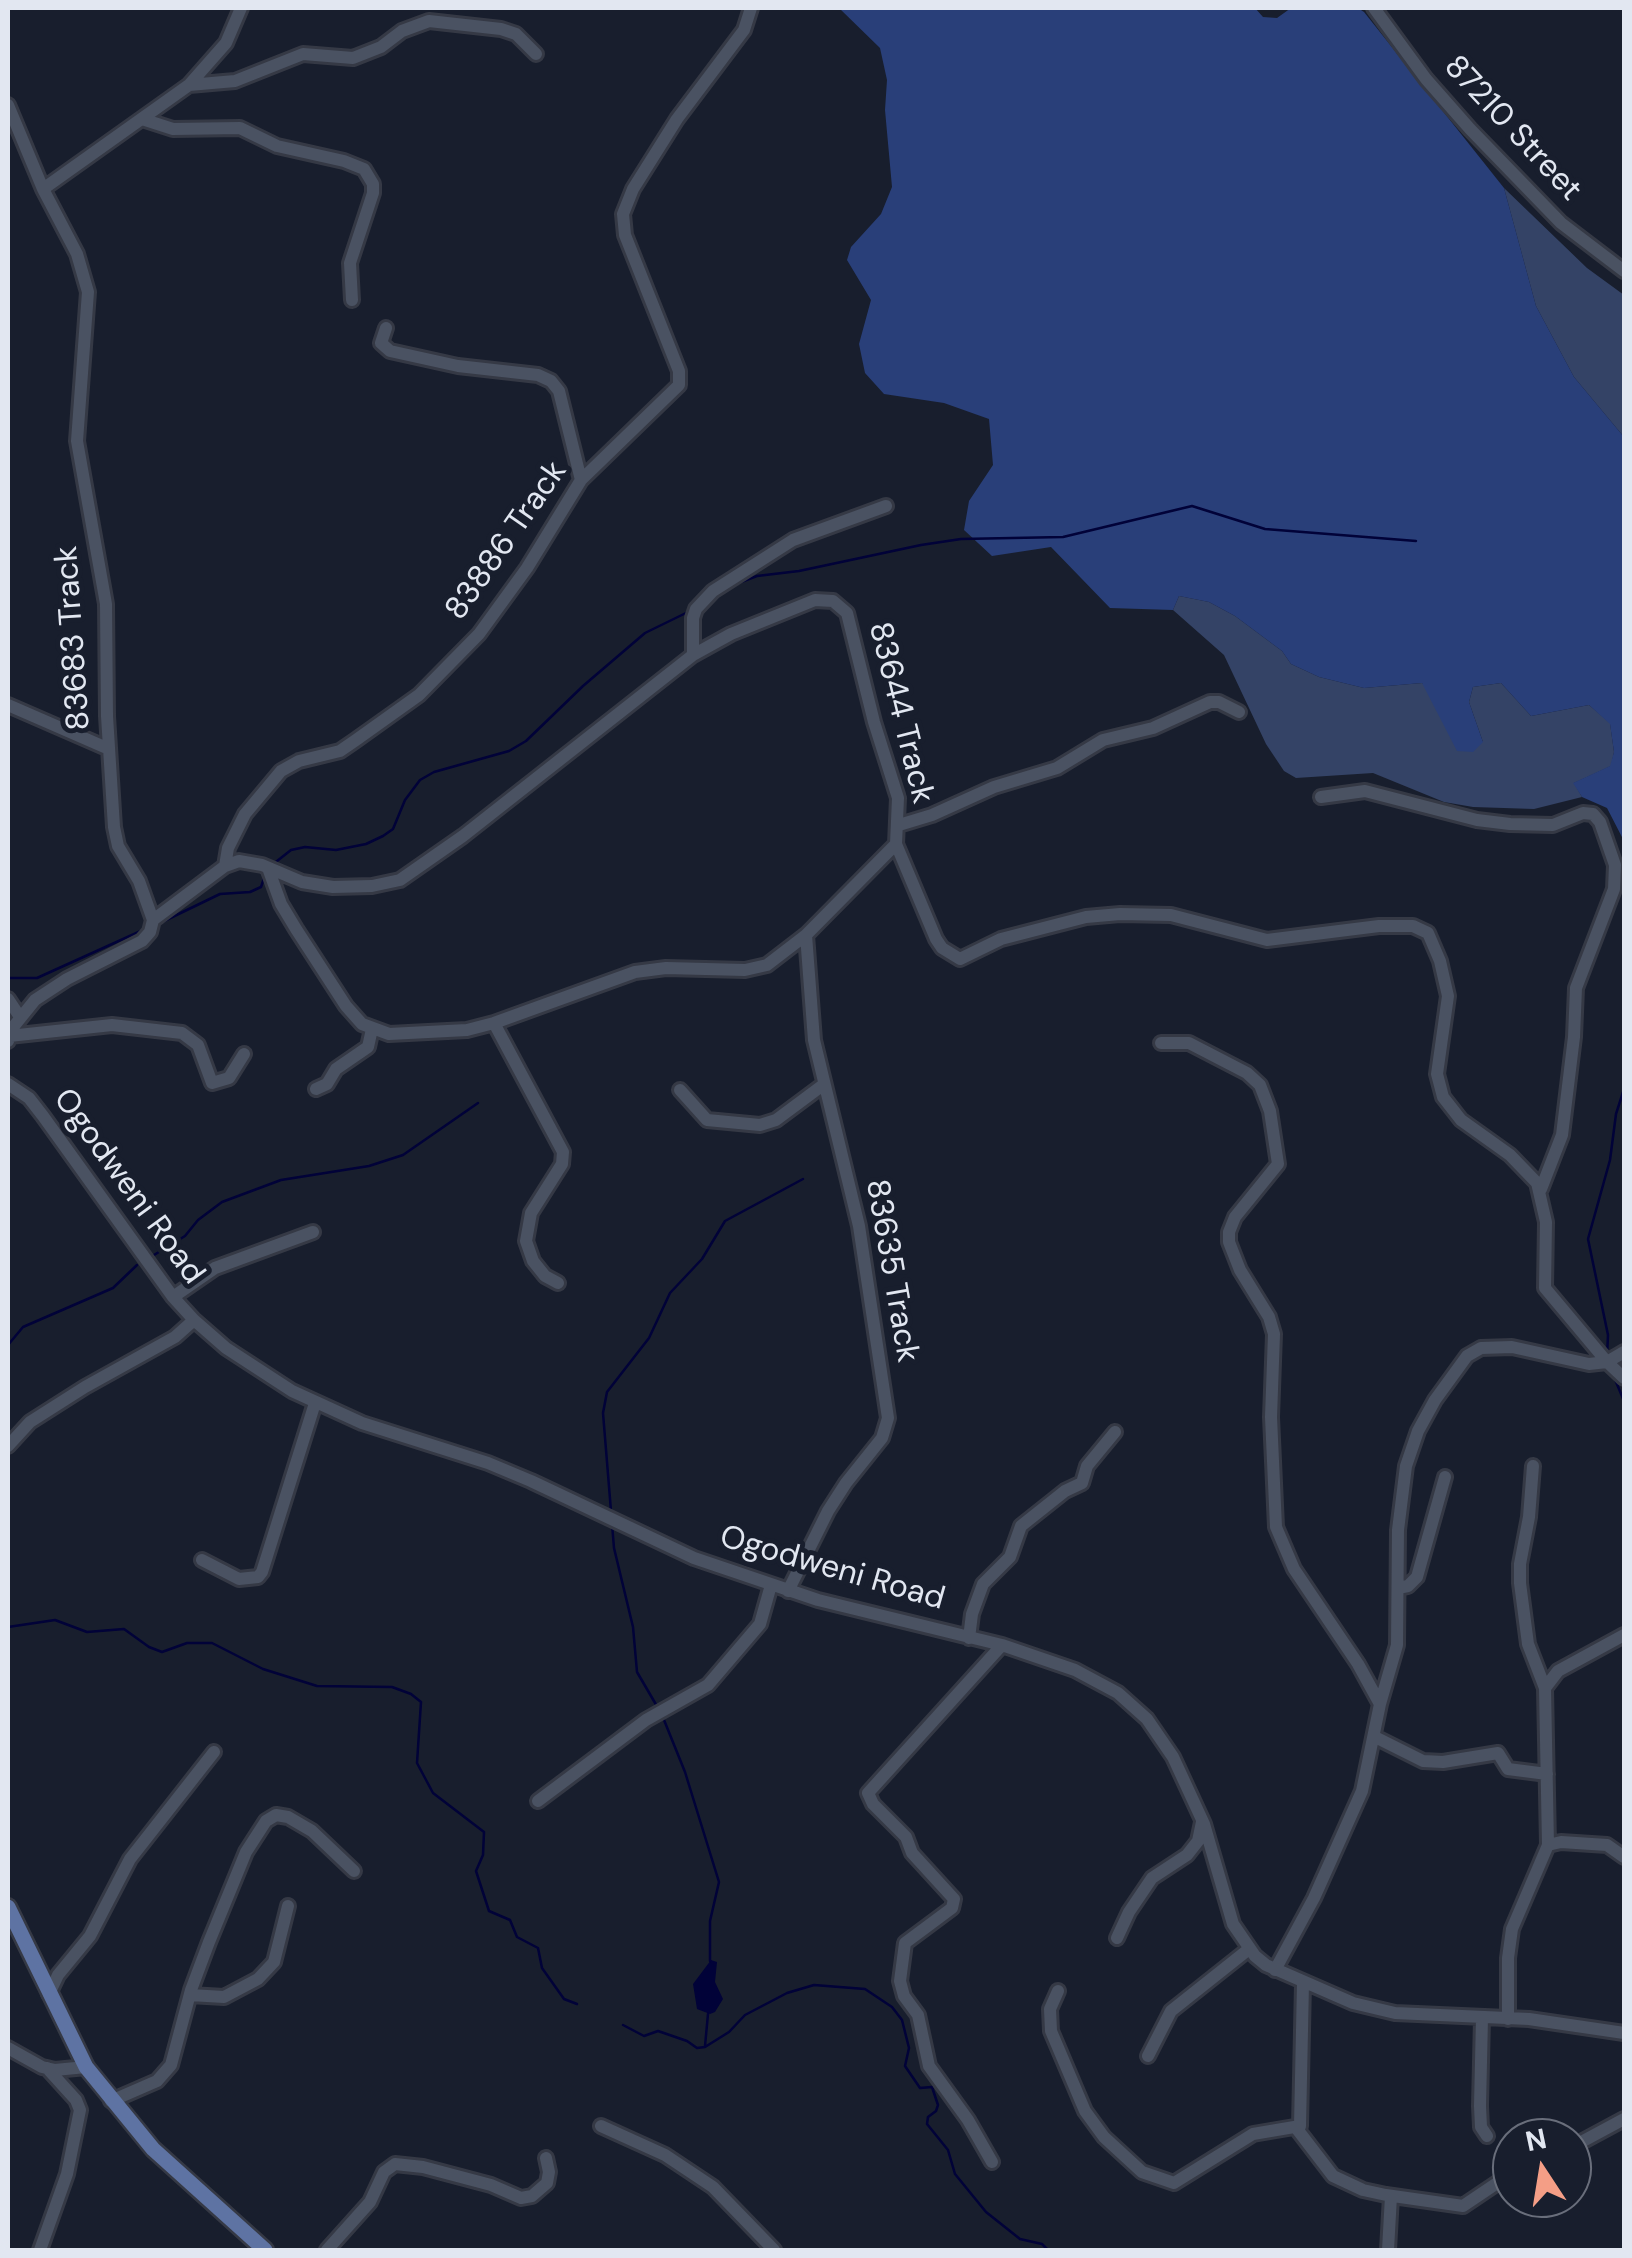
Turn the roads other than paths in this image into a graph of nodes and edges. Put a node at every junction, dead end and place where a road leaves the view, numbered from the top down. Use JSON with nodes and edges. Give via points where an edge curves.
{"nodes":[{"id":1,"x":241,"y":8,"type":"edge"},
{"id":2,"x":751,"y":8,"type":"edge"},
{"id":3,"x":1374,"y":8,"type":"edge"},
{"id":4,"x":536,"y":54,"type":"dead end"},
{"id":5,"x":189,"y":85,"type":"junction"},
{"id":6,"x":8,"y":105,"type":"edge"},
{"id":7,"x":142,"y":119,"type":"junction"},
{"id":8,"x":43,"y":189,"type":"junction"},
{"id":9,"x":1624,"y":272,"type":"edge"},
{"id":10,"x":352,"y":300,"type":"dead end"},
{"id":11,"x":386,"y":328,"type":"dead end"},
{"id":12,"x":581,"y":480,"type":"junction"},
{"id":13,"x":886,"y":506,"type":"dead end"},
{"id":14,"x":693,"y":655,"type":"junction"},
{"id":15,"x":8,"y":705,"type":"edge"},
{"id":16,"x":1240,"y":712,"type":"dead end"},
{"id":17,"x":109,"y":749,"type":"junction"},
{"id":18,"x":1321,"y":797,"type":"dead end"},
{"id":19,"x":898,"y":825,"type":"junction"},
{"id":20,"x":896,"y":844,"type":"junction"},
{"id":21,"x":225,"y":866,"type":"junction"},
{"id":22,"x":268,"y":868,"type":"junction"},
{"id":23,"x":153,"y":920,"type":"junction"},
{"id":24,"x":806,"y":936,"type":"junction"},
{"id":25,"x":8,"y":999,"type":"edge"},
{"id":26,"x":20,"y":1017,"type":"junction"},
{"id":27,"x":494,"y":1024,"type":"junction"},
{"id":28,"x":372,"y":1029,"type":"junction"},
{"id":29,"x":8,"y":1039,"type":"edge"},
{"id":30,"x":1161,"y":1043,"type":"dead end"},
{"id":31,"x":244,"y":1054,"type":"dead end"},
{"id":32,"x":8,"y":1084,"type":"edge"},
{"id":33,"x":823,"y":1085,"type":"junction"},
{"id":34,"x":316,"y":1089,"type":"dead end"},
{"id":35,"x":680,"y":1090,"type":"dead end"},
{"id":36,"x":1541,"y":1189,"type":"junction"},
{"id":37,"x":313,"y":1232,"type":"dead end"},
{"id":38,"x":558,"y":1283,"type":"dead end"},
{"id":39,"x":173,"y":1298,"type":"junction"},
{"id":40,"x":194,"y":1320,"type":"junction"},
{"id":41,"x":1624,"y":1352,"type":"edge"},
{"id":42,"x":1607,"y":1362,"type":"junction"},
{"id":43,"x":1624,"y":1378,"type":"edge"},
{"id":44,"x":314,"y":1402,"type":"junction"},
{"id":45,"x":1116,"y":1432,"type":"dead end"},
{"id":46,"x":8,"y":1446,"type":"edge"},
{"id":47,"x":1533,"y":1466,"type":"dead end"},
{"id":48,"x":1445,"y":1478,"type":"dead end"},
{"id":49,"x":202,"y":1560,"type":"dead end"},
{"id":50,"x":771,"y":1585,"type":"junction"},
{"id":51,"x":1398,"y":1588,"type":"junction"},
{"id":52,"x":788,"y":1592,"type":"junction"},
{"id":53,"x":1624,"y":1635,"type":"edge"},
{"id":54,"x":970,"y":1638,"type":"junction"},
{"id":55,"x":1002,"y":1646,"type":"junction"},
{"id":56,"x":1544,"y":1688,"type":"junction"},
{"id":57,"x":1380,"y":1704,"type":"junction"},
{"id":58,"x":1375,"y":1737,"type":"junction"},
{"id":59,"x":214,"y":1752,"type":"dead end"},
{"id":60,"x":1547,"y":1774,"type":"junction"},
{"id":61,"x":538,"y":1801,"type":"dead end"},
{"id":62,"x":1202,"y":1820,"type":"junction"},
{"id":63,"x":1548,"y":1846,"type":"junction"},
{"id":64,"x":1624,"y":1858,"type":"edge"},
{"id":65,"x":354,"y":1871,"type":"dead end"},
{"id":66,"x":288,"y":1906,"type":"dead end"},
{"id":67,"x":8,"y":1907,"type":"edge"},
{"id":68,"x":1117,"y":1938,"type":"dead end"},
{"id":69,"x":1250,"y":1950,"type":"junction"},
{"id":70,"x":1275,"y":1970,"type":"junction"},
{"id":71,"x":1303,"y":1984,"type":"junction"},
{"id":72,"x":1058,"y":1990,"type":"dead end"},
{"id":73,"x":49,"y":1994,"type":"junction"},
{"id":74,"x":190,"y":1994,"type":"junction"},
{"id":75,"x":1482,"y":2018,"type":"junction"},
{"id":76,"x":1508,"y":2019,"type":"junction"},
{"id":77,"x":1624,"y":2033,"type":"edge"},
{"id":78,"x":8,"y":2048,"type":"edge"},
{"id":79,"x":1148,"y":2056,"type":"dead end"},
{"id":80,"x":86,"y":2067,"type":"junction"},
{"id":81,"x":47,"y":2068,"type":"junction"},
{"id":82,"x":112,"y":2101,"type":"junction"},
{"id":83,"x":1624,"y":2119,"type":"edge"},
{"id":84,"x":601,"y":2126,"type":"dead end"},
{"id":85,"x":1297,"y":2129,"type":"junction"},
{"id":86,"x":1486,"y":2136,"type":"dead end"},
{"id":87,"x":1592,"y":2136,"type":"edge"},
{"id":88,"x":546,"y":2158,"type":"dead end"},
{"id":89,"x":992,"y":2162,"type":"dead end"},
{"id":90,"x":1492,"y":2187,"type":"edge"},
{"id":91,"x":1391,"y":2196,"type":"junction"},
{"id":92,"x":336,"y":2248,"type":"edge"},
{"id":93,"x":40,"y":2250,"type":"edge"},
{"id":94,"x":265,"y":2250,"type":"edge"},
{"id":95,"x":774,"y":2250,"type":"edge"},
{"id":96,"x":1388,"y":2250,"type":"edge"}],
"edges":[{"from":1,"to":5,"type":"street","via":[[226,43]]},
{"from":2,"to":12,"type":"street","name":"83886 Track","via":[[744,30],[682,113],[624,214],[625,235],[680,371],[679,384]]},
{"from":3,"to":9,"type":"street","name":"87210 Street","via":[[1470,129],[1561,224]]},
{"from":4,"to":5,"type":"street","via":[[501,29],[429,21],[353,58],[302,54],[234,81]]},
{"from":5,"to":7,"type":"street"},
{"from":6,"to":8,"type":"street","name":"83683 Track"},
{"from":7,"to":8,"type":"street"},
{"from":7,"to":10,"type":"street","via":[[174,129],[240,128],[277,146],[364,170],[373,193],[350,263]]},
{"from":8,"to":17,"type":"street","name":"83683 Track","via":[[77,254],[88,292],[77,441],[106,604]]},
{"from":11,"to":12,"type":"street","via":[[382,344],[390,352],[551,381]]},
{"from":12,"to":21,"type":"street","name":"83886 Track","via":[[479,634],[418,695],[356,740],[281,771],[240,824]]},
{"from":13,"to":14,"type":"street","via":[[793,540],[713,591],[696,610]]},
{"from":14,"to":19,"type":"street","name":"83644 Track","via":[[806,603],[838,604],[851,625],[897,792]]},
{"from":14,"to":22,"type":"street","name":"83644 Track","via":[[400,880],[334,887]]},
{"from":15,"to":17,"type":"street"},
{"from":16,"to":19,"type":"street","via":[[1210,702],[1154,728],[1103,740],[1057,768]]},
{"from":17,"to":23,"type":"street","name":"83683 Track","via":[[118,846]]},
{"from":18,"to":36,"type":"street","via":[[1365,791],[1510,824],[1554,825],[1583,813],[1600,822],[1615,865],[1614,889],[1576,988],[1562,1135]]},
{"from":19,"to":20,"type":"street","name":"83644 Track"},
{"from":20,"to":24,"type":"street","name":"83644 Track"},
{"from":20,"to":36,"type":"street","via":[[936,938],[960,959],[1002,939],[1102,915],[1171,915],[1267,940],[1380,926],[1428,932],[1448,996],[1437,1074],[1443,1098]]},
{"from":21,"to":22,"type":"street","name":"83644 Track","via":[[246,860]]},
{"from":21,"to":23,"type":"street"},
{"from":22,"to":28,"type":"street","via":[[281,904],[321,969],[354,1016]]},
{"from":23,"to":26,"type":"street","via":[[142,941],[46,991]]},
{"from":24,"to":27,"type":"street","name":"83644 Track","via":[[761,968],[635,972]]},
{"from":24,"to":33,"type":"street","name":"83635 Track"},
{"from":25,"to":26,"type":"street"},
{"from":26,"to":29,"type":"street"},
{"from":27,"to":28,"type":"street","name":"83644 Track","via":[[407,1034]]},
{"from":27,"to":38,"type":"street","via":[[563,1152],[531,1213],[526,1241],[532,1260]]},
{"from":28,"to":34,"type":"street","via":[[368,1048]]},
{"from":29,"to":31,"type":"street","via":[[112,1025],[182,1033],[198,1045],[212,1083],[229,1078]]},
{"from":30,"to":57,"type":"street","via":[[1189,1044],[1247,1072],[1270,1111],[1278,1164],[1235,1217],[1229,1242],[1274,1334],[1276,1527],[1294,1569]]},
{"from":32,"to":39,"type":"street","name":"Ogodweni Road","via":[[43,1116]]},
{"from":33,"to":35,"type":"street","via":[[760,1125],[706,1120]]},
{"from":33,"to":52,"type":"street","name":"83635 Track","via":[[859,1226],[888,1418]]},
{"from":36,"to":42,"type":"street","via":[[1545,1288]]},
{"from":37,"to":39,"type":"street","via":[[215,1268]]},
{"from":39,"to":40,"type":"street","name":"Ogodweni Road"},
{"from":40,"to":44,"type":"street","name":"Ogodweni Road","via":[[226,1348]]},
{"from":40,"to":46,"type":"street","via":[[175,1338],[30,1422]]},
{"from":41,"to":42,"type":"street"},
{"from":42,"to":43,"type":"street"},
{"from":42,"to":51,"type":"street","via":[[1512,1347],[1481,1348],[1467,1356],[1418,1430],[1406,1466]]},
{"from":44,"to":49,"type":"street","via":[[262,1572],[239,1578]]},
{"from":44,"to":50,"type":"street","name":"Ogodweni Road","via":[[502,1469],[694,1558]]},
{"from":45,"to":54,"type":"street","via":[[1087,1466],[1082,1483],[1022,1524],[1010,1557],[984,1582]]},
{"from":47,"to":56,"type":"street","via":[[1520,1583],[1528,1644]]},
{"from":48,"to":51,"type":"street","via":[[1417,1577]]},
{"from":50,"to":52,"type":"street","name":"Ogodweni Road"},
{"from":50,"to":61,"type":"street","via":[[760,1624],[708,1685],[646,1720]]},
{"from":51,"to":57,"type":"street","via":[[1397,1645]]},
{"from":52,"to":54,"type":"street","name":"Ogodweni Road"},
{"from":53,"to":56,"type":"street","via":[[1558,1671]]},
{"from":54,"to":55,"type":"street","name":"Ogodweni Road"},
{"from":55,"to":62,"type":"street","name":"Ogodweni Road","via":[[1098,1680],[1135,1706],[1165,1743]]},
{"from":55,"to":89,"type":"street","via":[[868,1793],[954,1898],[952,1908],[905,1944],[900,1981],[918,2015],[929,2066]]},
{"from":56,"to":60,"type":"street"},
{"from":57,"to":58,"type":"street"},
{"from":58,"to":60,"type":"street","via":[[1424,1761],[1498,1753],[1508,1769]]},
{"from":58,"to":70,"type":"street","via":[[1352,1816]]},
{"from":59,"to":73,"type":"street","via":[[130,1859],[90,1936]]},
{"from":60,"to":63,"type":"street"},
{"from":62,"to":68,"type":"street","via":[[1188,1855],[1152,1878]]},
{"from":62,"to":69,"type":"street","name":"Ogodweni Road","via":[[1229,1912]]},
{"from":63,"to":64,"type":"street","via":[[1607,1845]]},
{"from":63,"to":76,"type":"street","via":[[1512,1929]]},
{"from":65,"to":74,"type":"street","via":[[312,1831],[288,1817],[271,1818],[246,1852]]},
{"from":66,"to":74,"type":"street","via":[[274,1962],[258,1980],[224,1997]]},
{"from":67,"to":73,"type":"main road"},
{"from":69,"to":70,"type":"street","name":"Ogodweni Road"},
{"from":69,"to":79,"type":"street","via":[[1170,2011]]},
{"from":70,"to":71,"type":"street","name":"Ogodweni Road"},
{"from":71,"to":75,"type":"street","name":"Ogodweni Road","via":[[1395,2013]]},
{"from":71,"to":85,"type":"street"},
{"from":72,"to":85,"type":"street","via":[[1051,2031],[1067,2072],[1104,2137],[1145,2174],[1174,2183],[1253,2134]]},
{"from":73,"to":80,"type":"main road"},
{"from":74,"to":82,"type":"street","via":[[166,2075]]},
{"from":75,"to":76,"type":"street","name":"Ogodweni Road"},
{"from":75,"to":86,"type":"street"},
{"from":76,"to":77,"type":"street","name":"Ogodweni Road"},
{"from":78,"to":81,"type":"street"},
{"from":80,"to":81,"type":"street"},
{"from":80,"to":82,"type":"main road"},
{"from":81,"to":93,"type":"street","via":[[80,2110],[67,2174]]},
{"from":82,"to":94,"type":"main road","via":[[153,2150]]},
{"from":83,"to":87,"type":"street"},
{"from":84,"to":95,"type":"street","via":[[665,2155],[713,2187]]},
{"from":85,"to":91,"type":"street","via":[[1333,2176]]},
{"from":88,"to":92,"type":"street","via":[[547,2183],[521,2198],[492,2185],[394,2164]]},
{"from":90,"to":91,"type":"street","via":[[1463,2206]]},
{"from":91,"to":96,"type":"street"}]}
